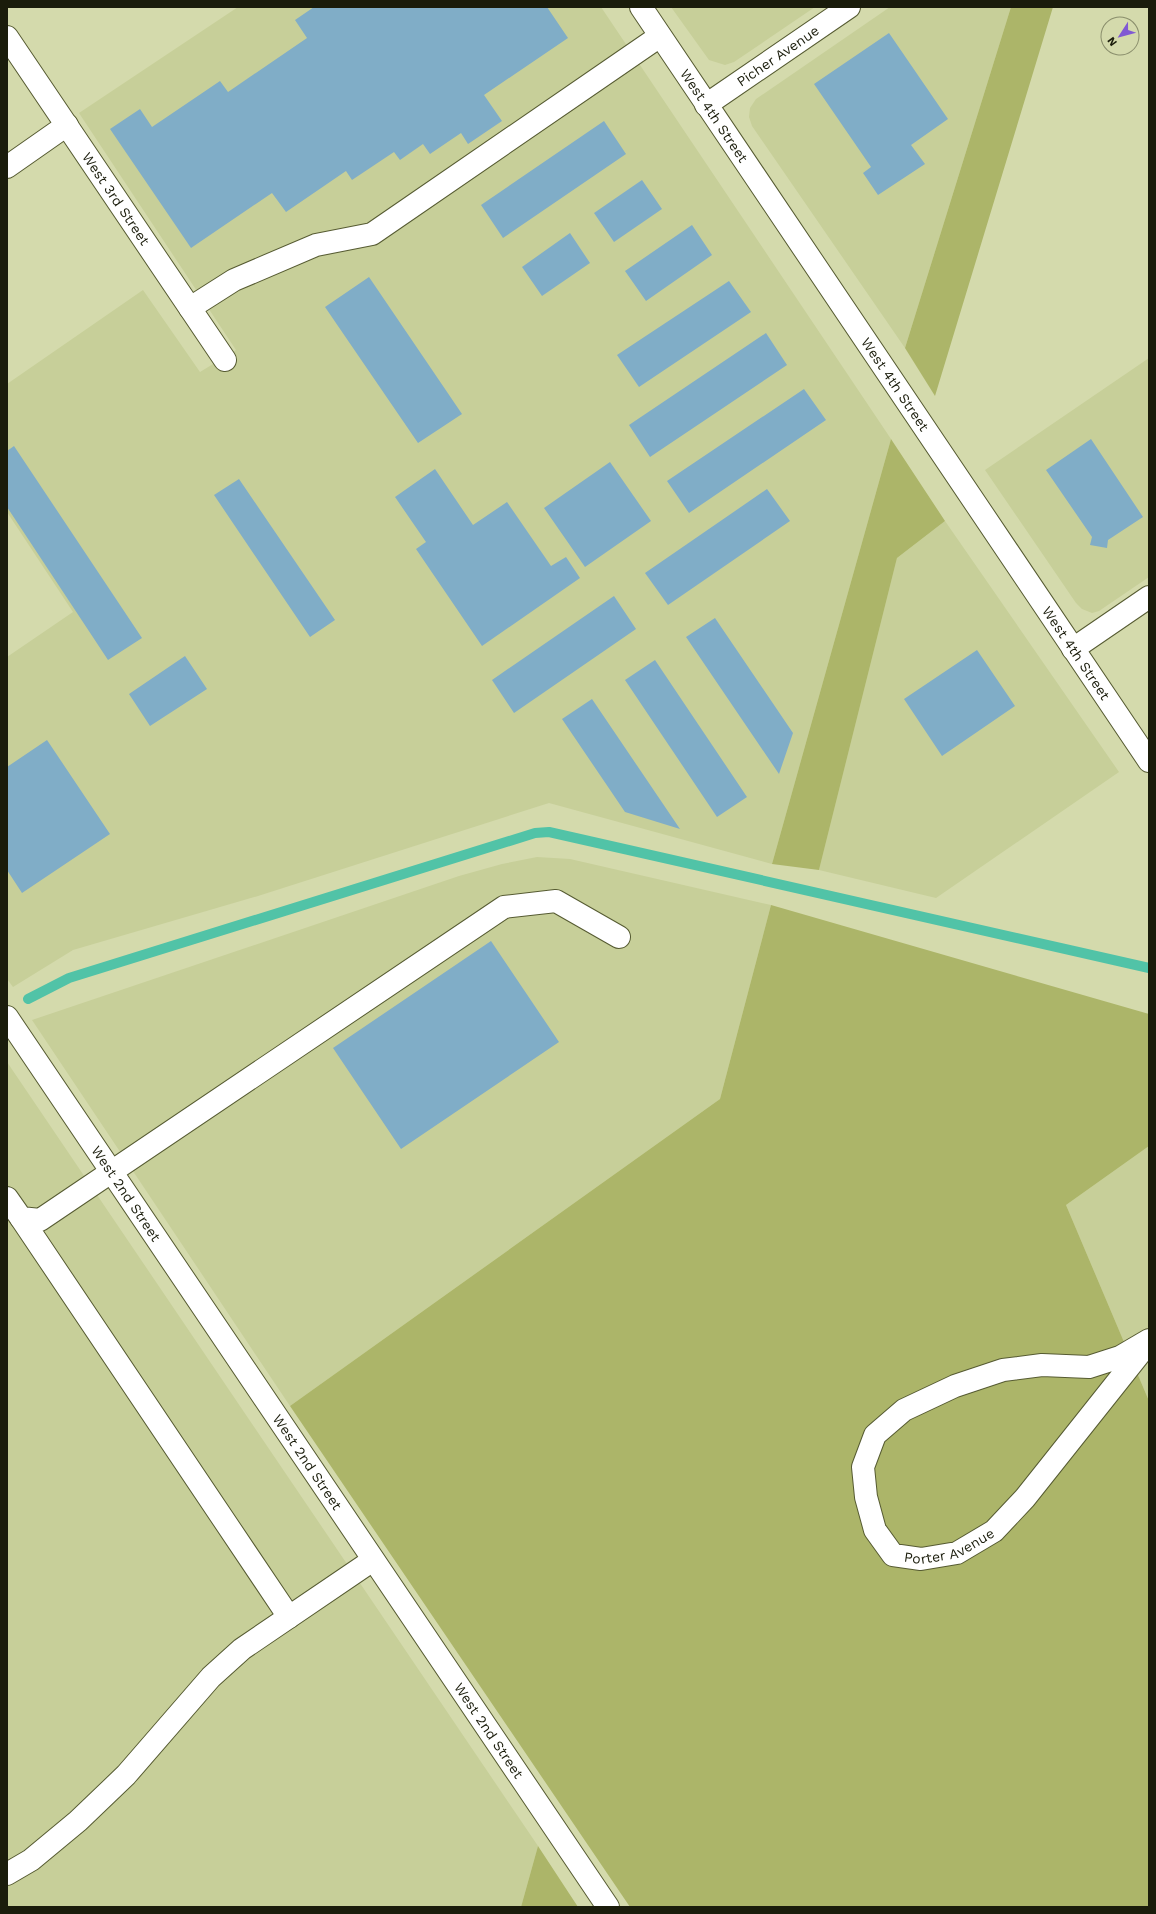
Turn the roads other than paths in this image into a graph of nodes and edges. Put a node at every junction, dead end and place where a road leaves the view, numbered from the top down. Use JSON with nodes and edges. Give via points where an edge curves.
{"nodes":[{"id":1,"x":641,"y":7,"type":"edge"},
{"id":2,"x":849,"y":7,"type":"edge"},
{"id":3,"x":660,"y":36,"type":"junction"},
{"id":4,"x":7,"y":37,"type":"edge"},
{"id":5,"x":706,"y":104,"type":"junction"},
{"id":6,"x":67,"y":125,"type":"junction"},
{"id":7,"x":7,"y":168,"type":"edge"},
{"id":8,"x":190,"y":308,"type":"junction"},
{"id":9,"x":225,"y":360,"type":"dead end"},
{"id":10,"x":1149,"y":597,"type":"edge"},
{"id":11,"x":1073,"y":649,"type":"junction"},
{"id":12,"x":1149,"y":761,"type":"edge"},
{"id":13,"x":619,"y":937,"type":"dead end"},
{"id":14,"x":7,"y":1017,"type":"edge"},
{"id":15,"x":112,"y":1172,"type":"junction"},
{"id":16,"x":7,"y":1198,"type":"edge"},
{"id":17,"x":21,"y":1218,"type":"junction"},
{"id":18,"x":1149,"y":1341,"type":"edge"},
{"id":19,"x":374,"y":1560,"type":"junction"},
{"id":20,"x":288,"y":1618,"type":"junction"},
{"id":21,"x":7,"y":1874,"type":"edge"},
{"id":22,"x":608,"y":1907,"type":"edge"}],
"edges":[{"from":1,"to":3,"type":"street","name":"West 4th Street"},
{"from":2,"to":5,"type":"street","name":"Picher Avenue"},
{"from":3,"to":5,"type":"street","name":"West 4th Street"},
{"from":3,"to":8,"type":"street","via":[[372,234],[316,245],[234,280]]},
{"from":4,"to":6,"type":"street","name":"West 3rd Street"},
{"from":5,"to":11,"type":"street","name":"West 4th Street"},
{"from":6,"to":7,"type":"street"},
{"from":6,"to":8,"type":"street","name":"West 3rd Street"},
{"from":8,"to":9,"type":"street","name":"West 3rd Street"},
{"from":10,"to":11,"type":"street"},
{"from":11,"to":12,"type":"street","name":"West 4th Street"},
{"from":13,"to":15,"type":"street","via":[[556,901],[504,907]]},
{"from":14,"to":15,"type":"street","name":"West 2nd Street"},
{"from":15,"to":17,"type":"street","via":[[40,1220]]},
{"from":15,"to":19,"type":"street","name":"West 2nd Street"},
{"from":16,"to":17,"type":"street"},
{"from":17,"to":20,"type":"street"},
{"from":18,"to":18,"type":"street","name":"Porter Avenue","via":[[1025,1498],[994,1531],[957,1553],[921,1559],[894,1555],[875,1530],[866,1497],[863,1467],[875,1435],[904,1410],[955,1386],[1003,1370],[1042,1365],[1089,1367],[1120,1357]]},
{"from":19,"to":20,"type":"street"},
{"from":19,"to":22,"type":"street","name":"West 2nd Street"},
{"from":20,"to":21,"type":"street","via":[[242,1649],[212,1677],[126,1775],[78,1821],[31,1860]]}]}
